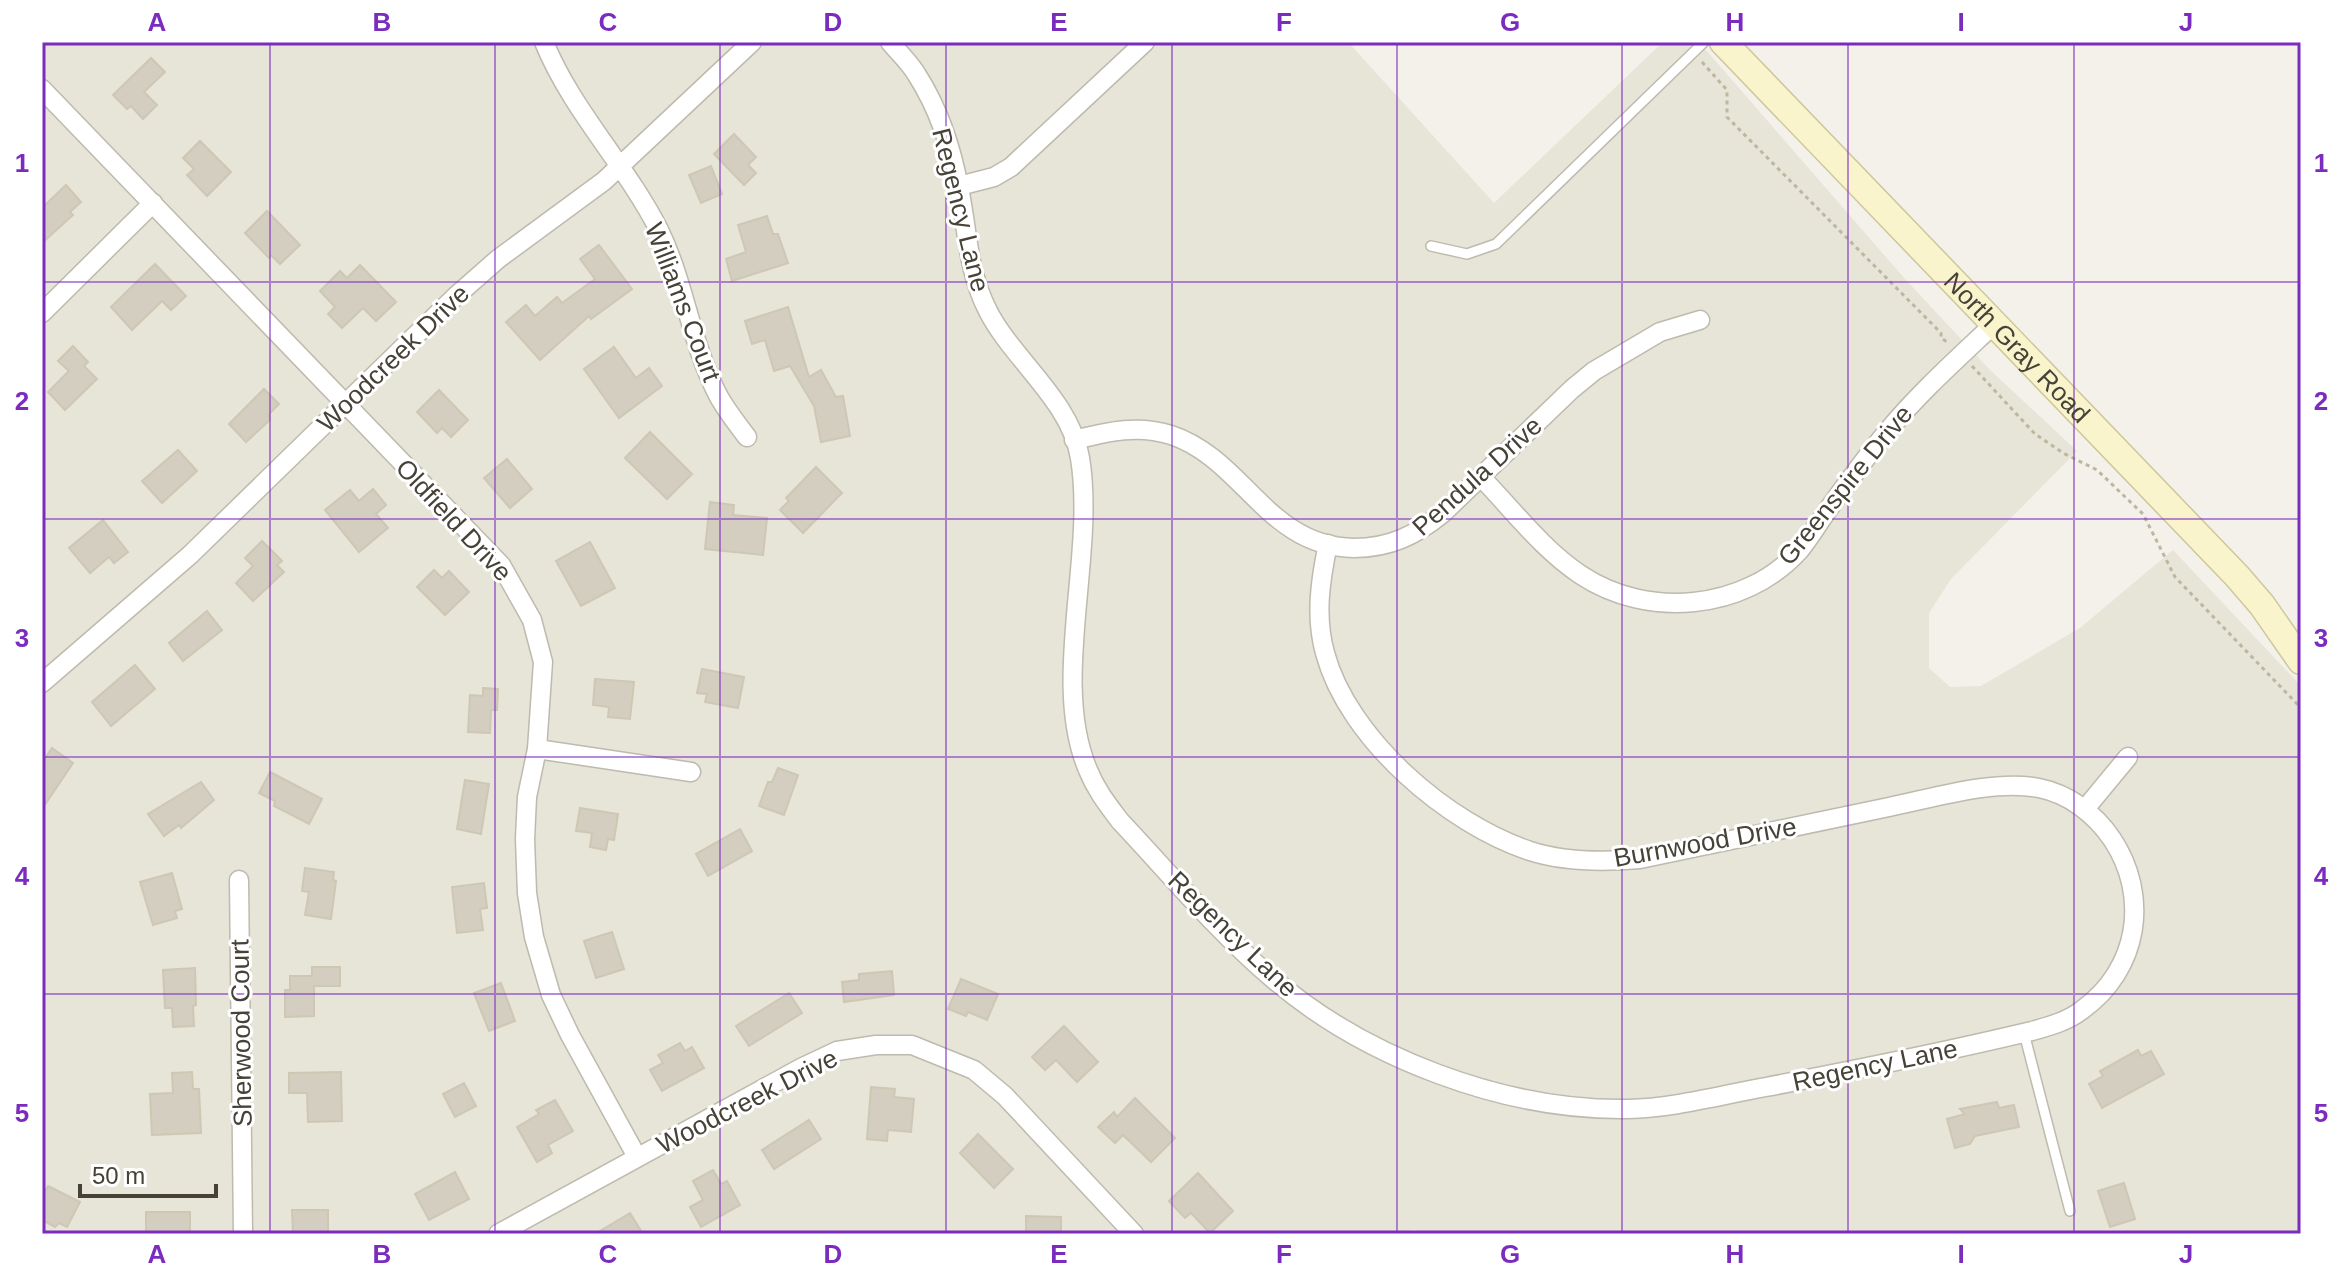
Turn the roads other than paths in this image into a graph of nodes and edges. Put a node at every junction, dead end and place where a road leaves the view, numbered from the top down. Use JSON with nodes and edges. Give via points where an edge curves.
{"nodes":[{"id":1,"x":544,"y":42,"type":"edge"},
{"id":2,"x":752,"y":42,"type":"edge"},
{"id":3,"x":890,"y":42,"type":"edge"},
{"id":4,"x":1145,"y":42,"type":"edge"},
{"id":5,"x":1704,"y":42,"type":"edge"},
{"id":6,"x":1723,"y":42,"type":"edge"},
{"id":7,"x":42,"y":89,"type":"edge"},
{"id":8,"x":621,"y":165,"type":"junction"},
{"id":9,"x":959,"y":186,"type":"junction"},
{"id":10,"x":153,"y":203,"type":"junction"},
{"id":11,"x":1431,"y":246,"type":"dead end"},
{"id":12,"x":42,"y":313,"type":"edge"},
{"id":13,"x":1700,"y":320,"type":"dead end"},
{"id":14,"x":1993,"y":325,"type":"junction"},
{"id":15,"x":345,"y":404,"type":"junction"},
{"id":16,"x":747,"y":437,"type":"dead end"},
{"id":17,"x":1074,"y":440,"type":"junction"},
{"id":18,"x":1481,"y":477,"type":"junction"},
{"id":19,"x":1328,"y":544,"type":"junction"},
{"id":20,"x":2301,"y":661,"type":"edge"},
{"id":21,"x":42,"y":683,"type":"edge"},
{"id":22,"x":537,"y":749,"type":"junction"},
{"id":23,"x":2128,"y":757,"type":"dead end"},
{"id":24,"x":691,"y":772,"type":"dead end"},
{"id":25,"x":2085,"y":809,"type":"junction"},
{"id":26,"x":239,"y":880,"type":"dead end"},
{"id":27,"x":2024,"y":1033,"type":"junction"},
{"id":28,"x":637,"y":1157,"type":"junction"},
{"id":29,"x":2070,"y":1211,"type":"dead end"},
{"id":30,"x":243,"y":1234,"type":"edge"},
{"id":31,"x":498,"y":1234,"type":"edge"},
{"id":32,"x":1134,"y":1234,"type":"edge"}],
"edges":[{"from":1,"to":8,"type":"street","name":"Williams Court","via":[[564,82]]},
{"from":2,"to":8,"type":"street","name":"Woodcreek Drive"},
{"from":3,"to":9,"type":"street","name":"Regency Lane","via":[[916,72],[935,108]]},
{"from":4,"to":9,"type":"street","via":[[1011,167]]},
{"from":5,"to":11,"type":"lane","via":[[1496,244],[1467,254]]},
{"from":6,"to":14,"type":"street","name":"North Gray Road"},
{"from":7,"to":10,"type":"street","name":"Oldfield Drive"},
{"from":8,"to":15,"type":"street","name":"Woodcreek Drive","via":[[498,259]]},
{"from":8,"to":16,"type":"street","name":"Williams Court","via":[[659,231],[718,396]]},
{"from":9,"to":17,"type":"street","name":"Regency Lane","via":[[970,265],[980,293],[1001,332],[1052,396]]},
{"from":10,"to":12,"type":"street"},
{"from":10,"to":15,"type":"street","name":"Oldfield Drive"},
{"from":13,"to":18,"type":"street","name":"Pendula Drive","via":[[1660,332],[1594,371]]},
{"from":14,"to":18,"type":"street","name":"Greenspire Drive","via":[[1893,424],[1799,551],[1749,587],[1702,602],[1631,599],[1580,575]]},
{"from":14,"to":20,"type":"street","name":"North Gray Road","via":[[2243,583]]},
{"from":15,"to":21,"type":"street","name":"Woodcreek Drive","via":[[190,555]]},
{"from":15,"to":22,"type":"street","name":"Oldfield Drive","via":[[501,565],[513,584],[532,620],[543,662]]},
{"from":17,"to":19,"type":"street","name":"Pendula Drive","via":[[1118,429],[1169,434],[1203,450],[1281,523]]},
{"from":17,"to":27,"type":"street","name":"Regency Lane","via":[[1084,515],[1074,717],[1087,769],[1120,821],[1271,977],[1302,1001],[1371,1044],[1442,1076],[1533,1100],[1628,1109],[1873,1067]]},
{"from":18,"to":19,"type":"street","name":"Pendula Drive","via":[[1406,539],[1368,548]]},
{"from":19,"to":25,"type":"street","name":"Burnwood Drive","via":[[1319,588],[1324,652],[1350,713],[1420,787],[1454,814],[1532,852],[1583,860],[1640,859],[2007,785],[2040,788]]},
{"from":22,"to":24,"type":"street"},
{"from":22,"to":28,"type":"street","name":"Oldfield Drive","via":[[525,839],[534,937],[558,1008]]},
{"from":23,"to":25,"type":"street"},
{"from":25,"to":27,"type":"street","name":"Regency Lane","via":[[2123,856],[2134,897],[2134,932],[2118,973],[2082,1011]]},
{"from":26,"to":30,"type":"street","name":"Sherwood Court"},
{"from":27,"to":29,"type":"lane"},
{"from":28,"to":31,"type":"street","name":"Woodcreek Drive"},
{"from":28,"to":32,"type":"street","name":"Woodcreek Drive","via":[[837,1051],[912,1045],[974,1070],[1005,1096]]}]}
